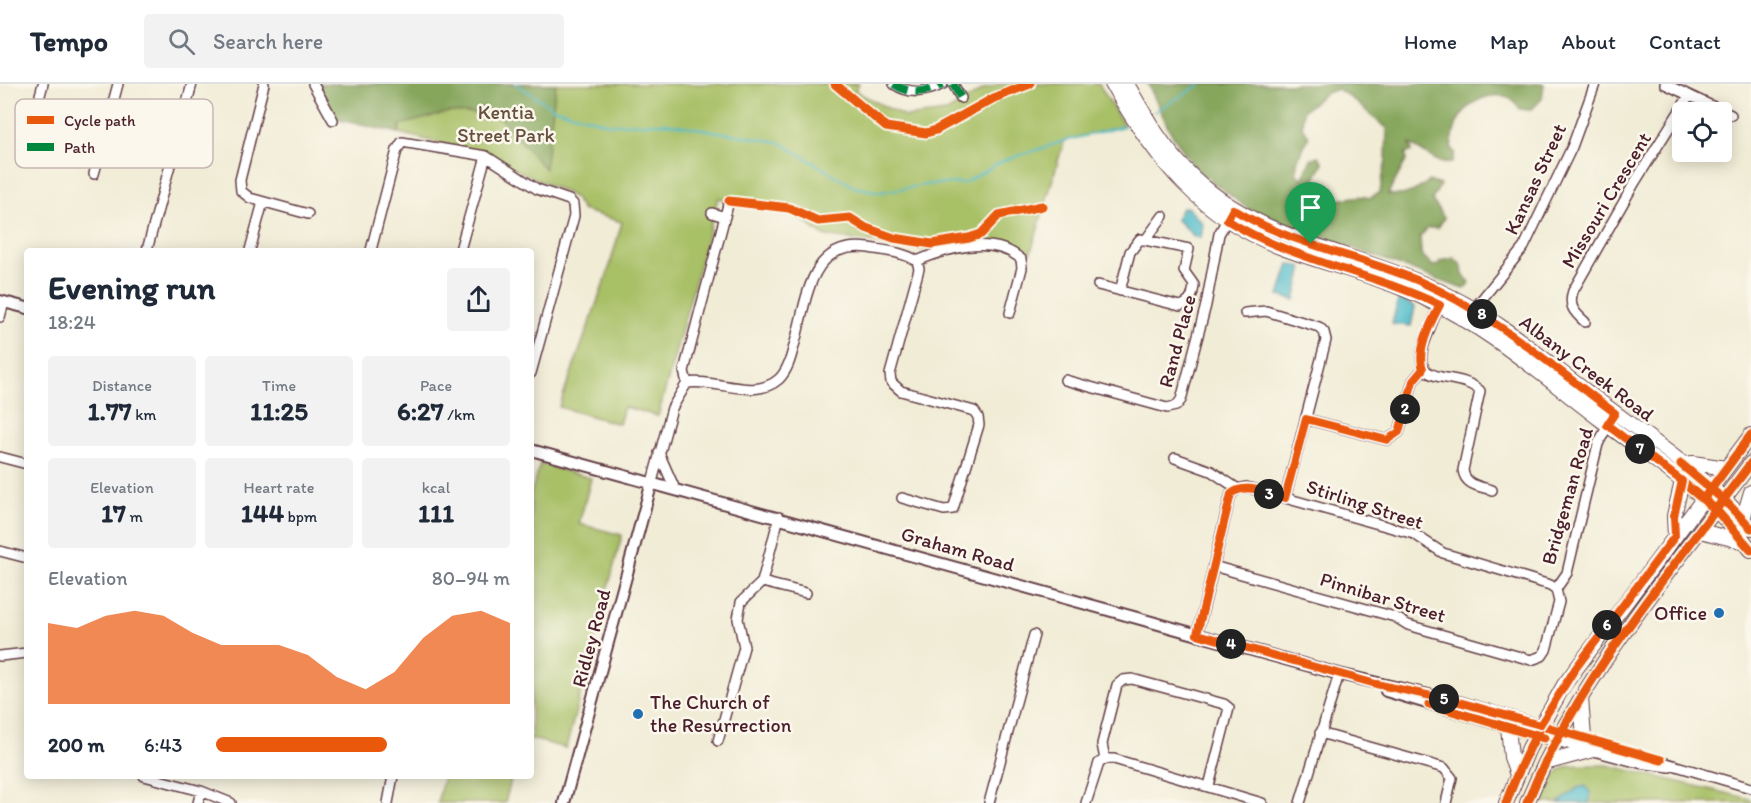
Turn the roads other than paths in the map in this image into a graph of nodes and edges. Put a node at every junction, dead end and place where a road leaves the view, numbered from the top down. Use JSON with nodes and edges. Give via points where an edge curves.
{"nodes":[{"id":1,"x":43,"y":84,"type":"edge"},
{"id":2,"x":118,"y":84,"type":"edge"},
{"id":3,"x":192,"y":84,"type":"edge"},
{"id":4,"x":264,"y":84,"type":"edge"},
{"id":5,"x":313,"y":84,"type":"edge"},
{"id":6,"x":894,"y":84,"type":"edge"},
{"id":7,"x":943,"y":84,"type":"edge"},
{"id":8,"x":953,"y":84,"type":"edge"},
{"id":9,"x":1112,"y":84,"type":"edge"},
{"id":10,"x":1127,"y":84,"type":"edge"},
{"id":11,"x":1595,"y":84,"type":"edge"},
{"id":12,"x":1665,"y":84,"type":"edge"},
{"id":13,"x":40,"y":95,"type":"dead end"},
{"id":14,"x":1689,"y":96,"type":"junction"},
{"id":15,"x":961,"y":98,"type":"dead end"},
{"id":16,"x":114,"y":99,"type":"edge"},
{"id":17,"x":188,"y":99,"type":"edge"},
{"id":18,"x":1702,"y":102,"type":"edge"},
{"id":19,"x":333,"y":120,"type":"dead end"},
{"id":20,"x":486,"y":156,"type":"junction"},
{"id":21,"x":96,"y":168,"type":"edge"},
{"id":22,"x":169,"y":168,"type":"edge"},
{"id":23,"x":94,"y":174,"type":"dead end"},
{"id":24,"x":729,"y":201,"type":"dead end"},
{"id":25,"x":262,"y":202,"type":"junction"},
{"id":26,"x":712,"y":213,"type":"dead end"},
{"id":27,"x":308,"y":214,"type":"dead end"},
{"id":28,"x":1230,"y":214,"type":"junction"},
{"id":29,"x":1163,"y":216,"type":"dead end"},
{"id":30,"x":725,"y":217,"type":"junction"},
{"id":31,"x":1147,"y":238,"type":"junction"},
{"id":32,"x":148,"y":248,"type":"edge"},
{"id":33,"x":250,"y":248,"type":"edge"},
{"id":34,"x":372,"y":248,"type":"edge"},
{"id":35,"x":461,"y":248,"type":"edge"},
{"id":36,"x":917,"y":261,"type":"junction"},
{"id":37,"x":1098,"y":285,"type":"dead end"},
{"id":38,"x":1194,"y":285,"type":"junction"},
{"id":39,"x":1210,"y":285,"type":"junction"},
{"id":40,"x":1120,"y":291,"type":"junction"},
{"id":41,"x":2,"y":301,"type":"edge"},
{"id":42,"x":1440,"y":305,"type":"junction"},
{"id":43,"x":24,"y":307,"type":"edge"},
{"id":44,"x":1474,"y":309,"type":"junction"},
{"id":45,"x":1010,"y":313,"type":"dead end"},
{"id":46,"x":1245,"y":313,"type":"dead end"},
{"id":47,"x":0,"y":317,"type":"edge"},
{"id":48,"x":1585,"y":322,"type":"dead end"},
{"id":49,"x":534,"y":362,"type":"edge"},
{"id":50,"x":1423,"y":369,"type":"junction"},
{"id":51,"x":1065,"y":380,"type":"dead end"},
{"id":52,"x":687,"y":383,"type":"junction"},
{"id":53,"x":1306,"y":419,"type":"junction"},
{"id":54,"x":1611,"y":419,"type":"junction"},
{"id":55,"x":1751,"y":435,"type":"edge"},
{"id":56,"x":534,"y":451,"type":"edge"},
{"id":57,"x":659,"y":453,"type":"junction"},
{"id":58,"x":0,"y":457,"type":"edge"},
{"id":59,"x":1175,"y":458,"type":"dead end"},
{"id":60,"x":24,"y":463,"type":"edge"},
{"id":61,"x":1681,"y":464,"type":"junction"},
{"id":62,"x":1751,"y":464,"type":"edge"},
{"id":63,"x":1726,"y":468,"type":"junction"},
{"id":64,"x":1682,"y":481,"type":"junction"},
{"id":65,"x":652,"y":482,"type":"junction"},
{"id":66,"x":675,"y":489,"type":"junction"},
{"id":67,"x":1238,"y":489,"type":"junction"},
{"id":68,"x":1492,"y":490,"type":"dead end"},
{"id":69,"x":1751,"y":492,"type":"edge"},
{"id":70,"x":1707,"y":494,"type":"junction"},
{"id":71,"x":902,"y":498,"type":"dead end"},
{"id":72,"x":1285,"y":498,"type":"junction"},
{"id":73,"x":1720,"y":505,"type":"junction"},
{"id":74,"x":778,"y":517,"type":"junction"},
{"id":75,"x":1700,"y":531,"type":"junction"},
{"id":76,"x":1748,"y":535,"type":"edge"},
{"id":77,"x":1675,"y":536,"type":"junction"},
{"id":78,"x":0,"y":551,"type":"edge"},
{"id":79,"x":24,"y":557,"type":"edge"},
{"id":80,"x":1213,"y":566,"type":"junction"},
{"id":81,"x":762,"y":582,"type":"junction"},
{"id":82,"x":1556,"y":589,"type":"junction"},
{"id":83,"x":806,"y":593,"type":"dead end"},
{"id":84,"x":1197,"y":634,"type":"junction"},
{"id":85,"x":1034,"y":635,"type":"dead end"},
{"id":86,"x":24,"y":653,"type":"edge"},
{"id":87,"x":0,"y":656,"type":"edge"},
{"id":88,"x":1339,"y":674,"type":"junction"},
{"id":89,"x":1376,"y":684,"type":"junction"},
{"id":90,"x":1581,"y":698,"type":"junction"},
{"id":91,"x":1509,"y":727,"type":"junction"},
{"id":92,"x":1538,"y":730,"type":"junction"},
{"id":93,"x":1320,"y":733,"type":"junction"},
{"id":94,"x":1558,"y":736,"type":"junction"},
{"id":95,"x":1584,"y":738,"type":"junction"},
{"id":96,"x":718,"y":741,"type":"dead end"},
{"id":97,"x":1593,"y":750,"type":"junction"},
{"id":98,"x":1105,"y":759,"type":"junction"},
{"id":99,"x":1545,"y":763,"type":"junction"},
{"id":100,"x":1677,"y":768,"type":"junction"},
{"id":101,"x":1517,"y":775,"type":"junction"},
{"id":102,"x":155,"y":779,"type":"edge"},
{"id":103,"x":392,"y":779,"type":"edge"},
{"id":104,"x":1209,"y":786,"type":"junction"},
{"id":105,"x":1751,"y":788,"type":"edge"},
{"id":106,"x":201,"y":791,"type":"junction"},
{"id":107,"x":198,"y":803,"type":"edge"},
{"id":108,"x":231,"y":803,"type":"edge"},
{"id":109,"x":388,"y":803,"type":"edge"},
{"id":110,"x":564,"y":803,"type":"edge"},
{"id":111,"x":988,"y":803,"type":"edge"},
{"id":112,"x":1086,"y":803,"type":"edge"},
{"id":113,"x":1262,"y":803,"type":"edge"},
{"id":114,"x":1300,"y":803,"type":"edge"},
{"id":115,"x":1446,"y":803,"type":"edge"},
{"id":116,"x":1506,"y":803,"type":"edge"},
{"id":117,"x":1527,"y":803,"type":"edge"}],
"edges":[{"from":1,"to":13,"type":"street"},
{"from":2,"to":16,"type":"street"},
{"from":3,"to":17,"type":"street"},
{"from":4,"to":25,"type":"street","via":[[239,186],[244,195]]},
{"from":5,"to":19,"type":"street"},
{"from":6,"to":7,"type":"street","via":[[903,90],[923,92]]},
{"from":8,"to":15,"type":"street"},
{"from":9,"to":28,"type":"main road","name":"Albany Creek Road","via":[[1166,167],[1195,196]]},
{"from":10,"to":28,"type":"main road","name":"Albany Creek Road","via":[[1171,154]]},
{"from":11,"to":44,"type":"street","name":"Kansas Street","via":[[1572,147],[1524,248]]},
{"from":12,"to":14,"type":"street"},
{"from":14,"to":18,"type":"street"},
{"from":14,"to":48,"type":"street","name":"Missouri Crescent","via":[[1573,291],[1573,310]]},
{"from":20,"to":34,"type":"street","via":[[402,142]]},
{"from":20,"to":35,"type":"street"},
{"from":20,"to":49,"type":"street","via":[[537,189],[573,204]]},
{"from":21,"to":23,"type":"street"},
{"from":22,"to":32,"type":"street"},
{"from":24,"to":30,"type":"street"},
{"from":25,"to":27,"type":"street"},
{"from":25,"to":33,"type":"street"},
{"from":26,"to":30,"type":"street"},
{"from":28,"to":39,"type":"street","name":"Rand Place","via":[[1219,234]]},
{"from":28,"to":42,"type":"main road","name":"Albany Creek Road","via":[[1271,243],[1391,283]]},
{"from":28,"to":44,"type":"main road","name":"Albany Creek Road","via":[[1418,281]]},
{"from":29,"to":31,"type":"street"},
{"from":30,"to":52,"type":"street","via":[[684,371]]},
{"from":31,"to":38,"type":"street","via":[[1194,247],[1185,271]]},
{"from":31,"to":40,"type":"street","via":[[1133,246]]},
{"from":36,"to":45,"type":"street","via":[[985,245],[1015,254],[1021,259],[1022,268]]},
{"from":36,"to":52,"type":"street","via":[[908,255],[853,246],[835,250],[816,270],[789,365],[779,379],[762,388],[739,389],[710,381]]},
{"from":36,"to":71,"type":"street","via":[[919,269],[891,382],[901,391],[974,411],[979,425],[953,509]]},
{"from":37,"to":40,"type":"street"},
{"from":38,"to":39,"type":"street"},
{"from":38,"to":40,"type":"street","via":[[1190,300],[1180,306]]},
{"from":39,"to":51,"type":"street","name":"Rand Place","via":[[1181,400],[1176,406],[1167,408]]},
{"from":41,"to":43,"type":"street"},
{"from":41,"to":47,"type":"street"},
{"from":42,"to":50,"type":"street","via":[[1420,361]]},
{"from":42,"to":54,"type":"main road","name":"Albany Creek Road"},
{"from":44,"to":54,"type":"main road","name":"Albany Creek Road"},
{"from":46,"to":53,"type":"street","via":[[1266,311],[1324,332],[1326,340]]},
{"from":50,"to":53,"type":"street","via":[[1413,381],[1394,438],[1387,440]]},
{"from":50,"to":68,"type":"street","via":[[1473,385],[1480,391],[1463,470],[1469,483]]},
{"from":52,"to":57,"type":"street","via":[[676,398]]},
{"from":53,"to":72,"type":"street"},
{"from":54,"to":61,"type":"main road","name":"Albany Creek Road"},
{"from":54,"to":64,"type":"main road","name":"Albany Creek Road"},
{"from":54,"to":82,"type":"street","name":"Bridgeman Road","via":[[1596,451],[1567,573]]},
{"from":55,"to":63,"type":"main road"},
{"from":56,"to":65,"type":"street","name":"Graham Road"},
{"from":57,"to":65,"type":"street"},
{"from":57,"to":66,"type":"street"},
{"from":58,"to":60,"type":"street"},
{"from":59,"to":67,"type":"street","via":[[1211,471]]},
{"from":61,"to":63,"type":"main road"},
{"from":61,"to":70,"type":"main road","name":"Albany Creek Road"},
{"from":62,"to":73,"type":"main road"},
{"from":63,"to":70,"type":"main road"},
{"from":64,"to":70,"type":"main road","name":"Albany Creek Road"},
{"from":64,"to":77,"type":"main road","via":[[1674,516]]},
{"from":65,"to":66,"type":"street","name":"Graham Road"},
{"from":65,"to":110,"type":"street","name":"Ridley Road"},
{"from":66,"to":74,"type":"street","name":"Graham Road"},
{"from":67,"to":72,"type":"street","name":"Stirling Street","via":[[1246,487]]},
{"from":67,"to":80,"type":"street","via":[[1231,494]]},
{"from":69,"to":76,"type":"main road"},
{"from":70,"to":73,"type":"main road","name":"Albany Creek Road"},
{"from":70,"to":77,"type":"main road"},
{"from":72,"to":82,"type":"street","name":"Stirling Street","via":[[1414,534],[1443,553]]},
{"from":73,"to":75,"type":"main road"},
{"from":73,"to":76,"type":"main road","name":"Albany Creek Road"},
{"from":73,"to":76,"type":"main road","name":"Albany Creek Road"},
{"from":74,"to":81,"type":"street"},
{"from":74,"to":84,"type":"street","name":"Graham Road"},
{"from":75,"to":76,"type":"main road","via":[[1731,540]]},
{"from":75,"to":90,"type":"main road"},
{"from":77,"to":92,"type":"main road","via":[[1575,669]]},
{"from":78,"to":79,"type":"street"},
{"from":80,"to":82,"type":"street","name":"Pinnibar Street","via":[[1531,660],[1546,650],[1558,602]]},
{"from":80,"to":84,"type":"street"},
{"from":81,"to":83,"type":"street"},
{"from":81,"to":96,"type":"street","via":[[746,595],[739,609],[744,647]]},
{"from":84,"to":88,"type":"street","name":"Graham Road"},
{"from":85,"to":111,"type":"street"},
{"from":86,"to":87,"type":"street"},
{"from":88,"to":89,"type":"street","name":"Graham Road"},
{"from":88,"to":93,"type":"street"},
{"from":89,"to":91,"type":"street","name":"Graham Road","via":[[1388,692]]},
{"from":89,"to":92,"type":"street","name":"Graham Road","via":[[1432,696]]},
{"from":90,"to":94,"type":"main road"},
{"from":90,"to":95,"type":"main road"},
{"from":91,"to":92,"type":"street","name":"Graham Road"},
{"from":91,"to":101,"type":"main road"},
{"from":92,"to":94,"type":"street","name":"Graham Road"},
{"from":92,"to":101,"type":"main road"},
{"from":93,"to":114,"type":"street"},
{"from":93,"to":115,"type":"street","via":[[1444,768],[1452,778]]},
{"from":94,"to":95,"type":"street","name":"Graham Road"},
{"from":94,"to":97,"type":"street","name":"Graham Road"},
{"from":94,"to":99,"type":"main road"},
{"from":95,"to":100,"type":"street","name":"Graham Road"},
{"from":97,"to":99,"type":"main road"},
{"from":97,"to":100,"type":"street","name":"Graham Road","via":[[1639,763]]},
{"from":98,"to":104,"type":"street"},
{"from":98,"to":104,"type":"street","via":[[1102,744],[1117,685],[1132,679],[1229,708]]},
{"from":98,"to":112,"type":"street","via":[[1094,771]]},
{"from":99,"to":117,"type":"main road"},
{"from":100,"to":105,"type":"street","name":"Graham Road"},
{"from":101,"to":116,"type":"main road"},
{"from":102,"to":106,"type":"street"},
{"from":103,"to":109,"type":"street"},
{"from":104,"to":113,"type":"street"},
{"from":106,"to":107,"type":"street"},
{"from":106,"to":108,"type":"street"}]}
